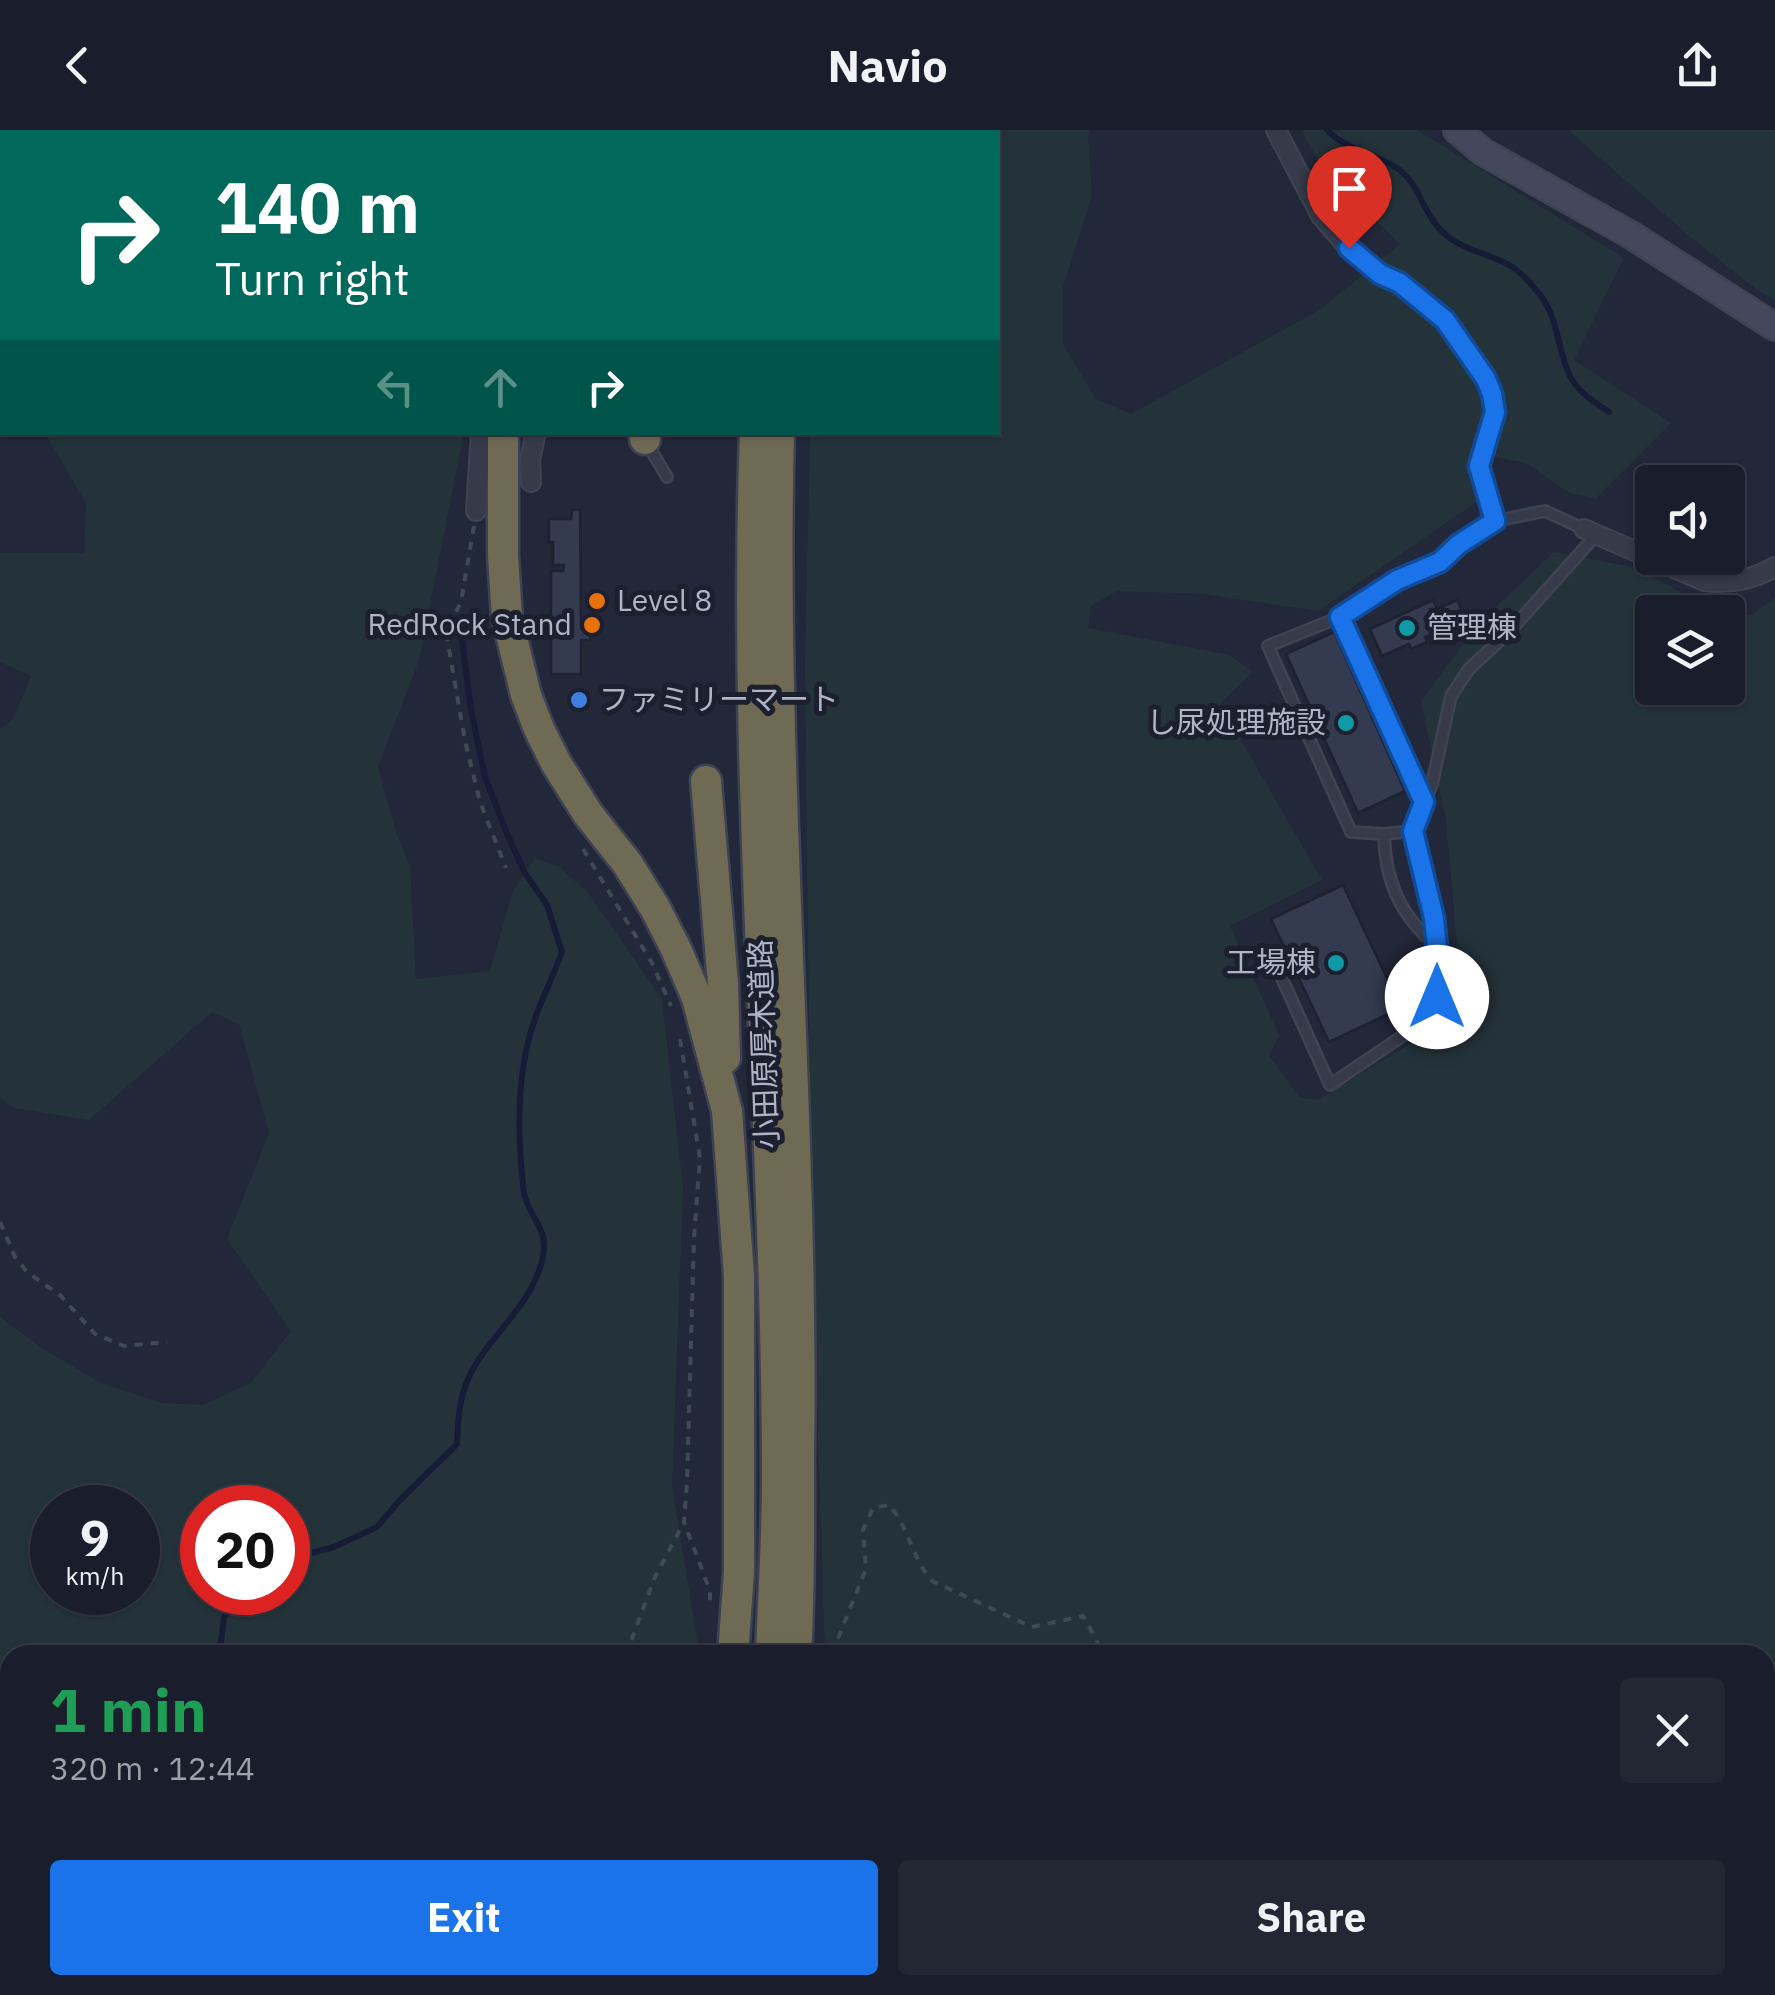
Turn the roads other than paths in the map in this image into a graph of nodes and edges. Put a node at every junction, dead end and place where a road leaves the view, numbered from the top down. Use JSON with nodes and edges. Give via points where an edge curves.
{"nodes":[{"id":1,"x":1276,"y":130,"type":"edge"},
{"id":2,"x":1457,"y":130,"type":"edge"},
{"id":3,"x":1775,"y":326,"type":"edge"},
{"id":4,"x":481,"y":435,"type":"edge"},
{"id":5,"x":503,"y":435,"type":"edge"},
{"id":6,"x":535,"y":435,"type":"edge"},
{"id":7,"x":756,"y":435,"type":"edge"},
{"id":8,"x":779,"y":435,"type":"edge"},
{"id":9,"x":644,"y":436,"type":"edge"},
{"id":10,"x":667,"y":477,"type":"dead end"},
{"id":11,"x":530,"y":482,"type":"dead end"},
{"id":12,"x":476,"y":511,"type":"road end"},
{"id":13,"x":1494,"y":518,"type":"junction"},
{"id":14,"x":1590,"y":532,"type":"junction"},
{"id":15,"x":1775,"y":568,"type":"edge"},
{"id":16,"x":1340,"y":617,"type":"junction"},
{"id":17,"x":706,"y":780,"type":"dead end"},
{"id":18,"x":1424,"y":802,"type":"junction"},
{"id":19,"x":1413,"y":831,"type":"junction"},
{"id":20,"x":1384,"y":834,"type":"junction"},
{"id":21,"x":1437,"y":946,"type":"junction"},
{"id":22,"x":1271,"y":954,"type":"dead end"},
{"id":23,"x":727,"y":1111,"type":"junction"},
{"id":24,"x":733,"y":1645,"type":"edge"},
{"id":25,"x":772,"y":1645,"type":"edge"},
{"id":26,"x":796,"y":1645,"type":"edge"}],
"edges":[{"from":1,"to":13,"type":"street","via":[[1321,216],[1349,248],[1445,320],[1486,379],[1495,412],[1479,466]]},
{"from":2,"to":3,"type":"street"},
{"from":4,"to":12,"type":"street"},
{"from":5,"to":23,"type":"highway","via":[[507,618],[526,695],[556,763],[634,874],[676,949],[697,998]]},
{"from":6,"to":11,"type":"street"},
{"from":7,"to":25,"type":"highway","name":"小田原厚木道路","via":[[752,661],[774,1300]]},
{"from":8,"to":26,"type":"highway","name":"小田原厚木道路","via":[[781,728],[801,1342]]},
{"from":9,"to":10,"type":"lane"},
{"from":13,"to":14,"type":"lane","via":[[1545,511]]},
{"from":13,"to":16,"type":"lane","via":[[1440,562]]},
{"from":14,"to":15,"type":"street","via":[[1704,581],[1724,583]]},
{"from":14,"to":18,"type":"lane","via":[[1451,696]]},
{"from":16,"to":18,"type":"lane"},
{"from":16,"to":20,"type":"lane","via":[[1268,646],[1351,832]]},
{"from":17,"to":23,"type":"highway"},
{"from":18,"to":19,"type":"lane"},
{"from":19,"to":20,"type":"lane"},
{"from":19,"to":21,"type":"lane"},
{"from":20,"to":21,"type":"lane","via":[[1399,903]]},
{"from":21,"to":22,"type":"lane","via":[[1440,980],[1429,1010],[1407,1033],[1330,1084]]},
{"from":23,"to":24,"type":"highway","via":[[739,1276]]}]}
